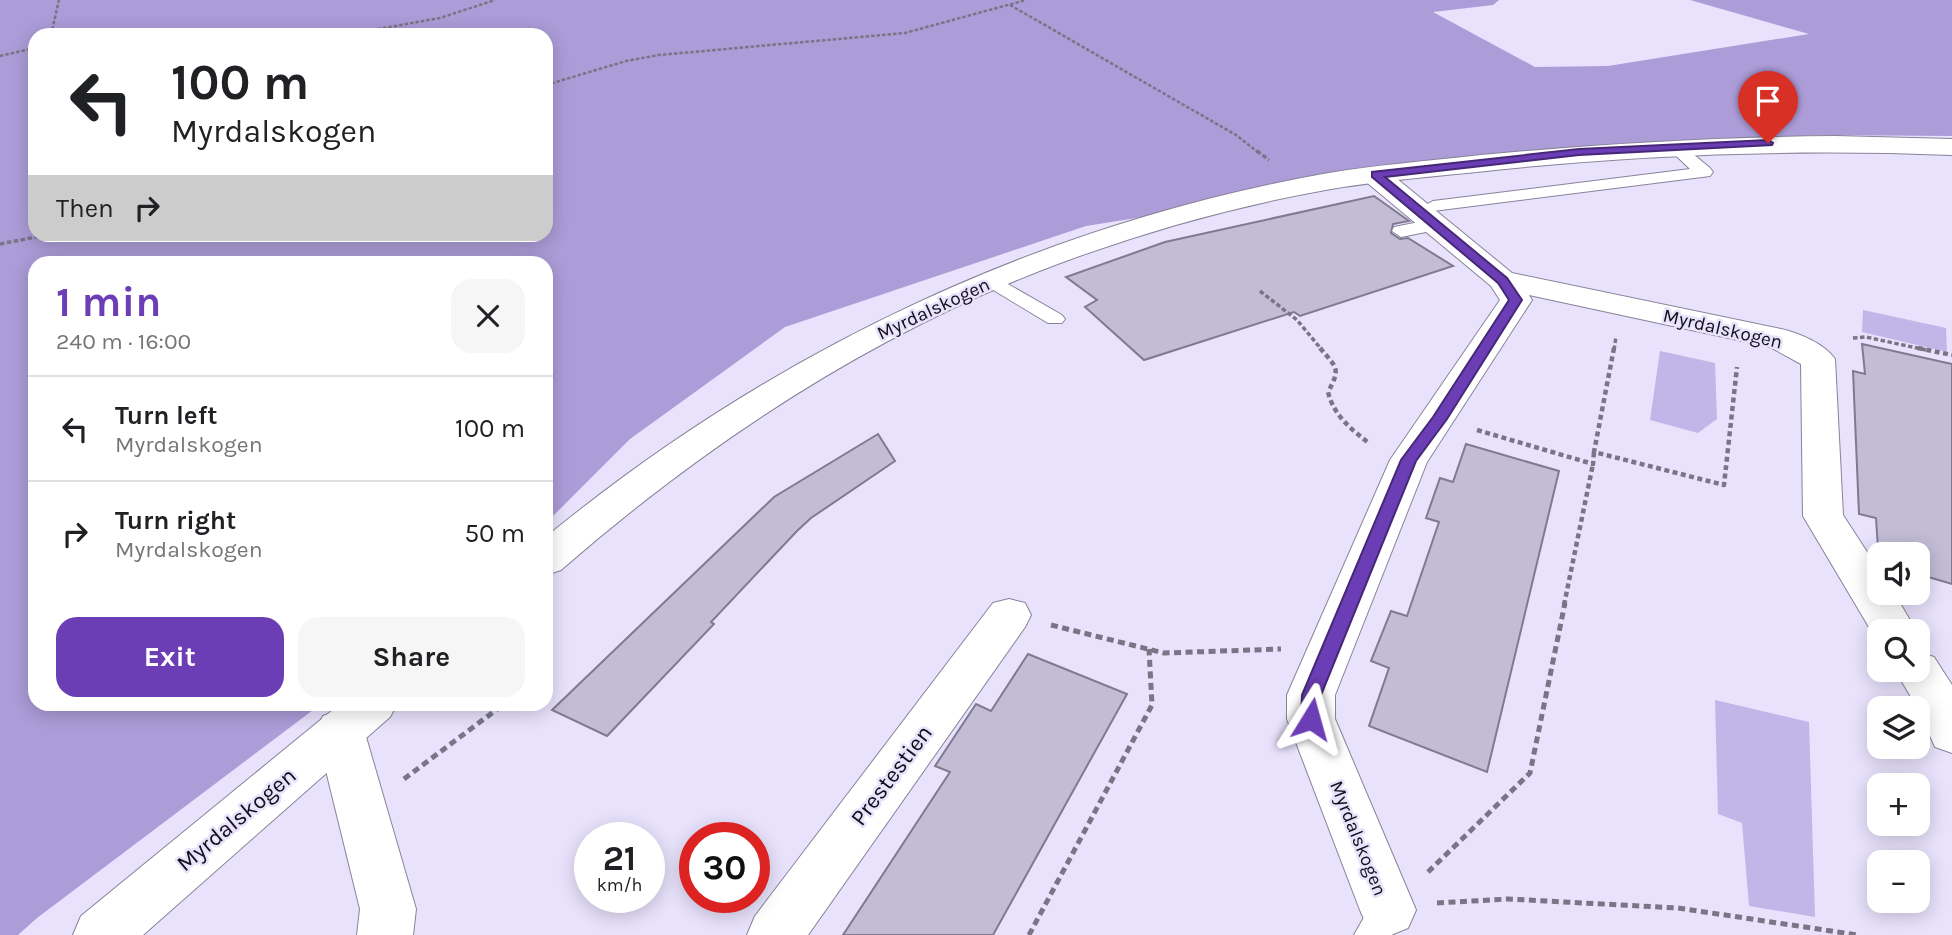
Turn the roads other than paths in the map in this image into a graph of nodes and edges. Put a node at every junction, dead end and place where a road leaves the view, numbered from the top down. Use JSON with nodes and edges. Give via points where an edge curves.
{"nodes":[{"id":1,"x":1675,"y":147,"type":"junction"},
{"id":2,"x":1952,"y":147,"type":"edge"},
{"id":3,"x":1376,"y":175,"type":"junction"},
{"id":4,"x":1422,"y":221,"type":"junction"},
{"id":5,"x":1502,"y":280,"type":"junction"},
{"id":6,"x":992,"y":281,"type":"junction"},
{"id":7,"x":1055,"y":319,"type":"dead end"},
{"id":8,"x":553,"y":554,"type":"edge"},
{"id":9,"x":1010,"y":615,"type":"road end"},
{"id":10,"x":1887,"y":619,"type":"edge"},
{"id":11,"x":357,"y":717,"type":"edge"},
{"id":12,"x":1380,"y":923,"type":"edge"},
{"id":13,"x":101,"y":935,"type":"edge"},
{"id":14,"x":385,"y":935,"type":"edge"},
{"id":15,"x":775,"y":935,"type":"edge"}],
"edges":[{"from":1,"to":2,"type":"street","name":"Myrdalskogen","via":[[1768,143]]},
{"from":1,"to":3,"type":"street","name":"Myrdalskogen","via":[[1579,152]]},
{"from":1,"to":4,"type":"lane","via":[[1704,172]]},
{"from":3,"to":4,"type":"street","name":"Myrdalskogen"},
{"from":3,"to":6,"type":"street","name":"Myrdalskogen","via":[[1303,186],[1170,218],[1049,257]]},
{"from":4,"to":5,"type":"street","name":"Myrdalskogen"},
{"from":5,"to":10,"type":"street","name":"Myrdalskogen","via":[[1780,338],[1818,359],[1823,516]]},
{"from":5,"to":12,"type":"street","name":"Myrdalskogen","via":[[1516,300],[1409,460],[1311,695],[1311,719]]},
{"from":6,"to":7,"type":"lane"},
{"from":6,"to":8,"type":"street","name":"Myrdalskogen","via":[[885,330],[810,371],[712,432],[628,492]]},
{"from":9,"to":15,"type":"street","name":"Prestestien"},
{"from":11,"to":13,"type":"street","name":"Myrdalskogen"},
{"from":11,"to":14,"type":"street","via":[[362,811],[388,909]]}]}
